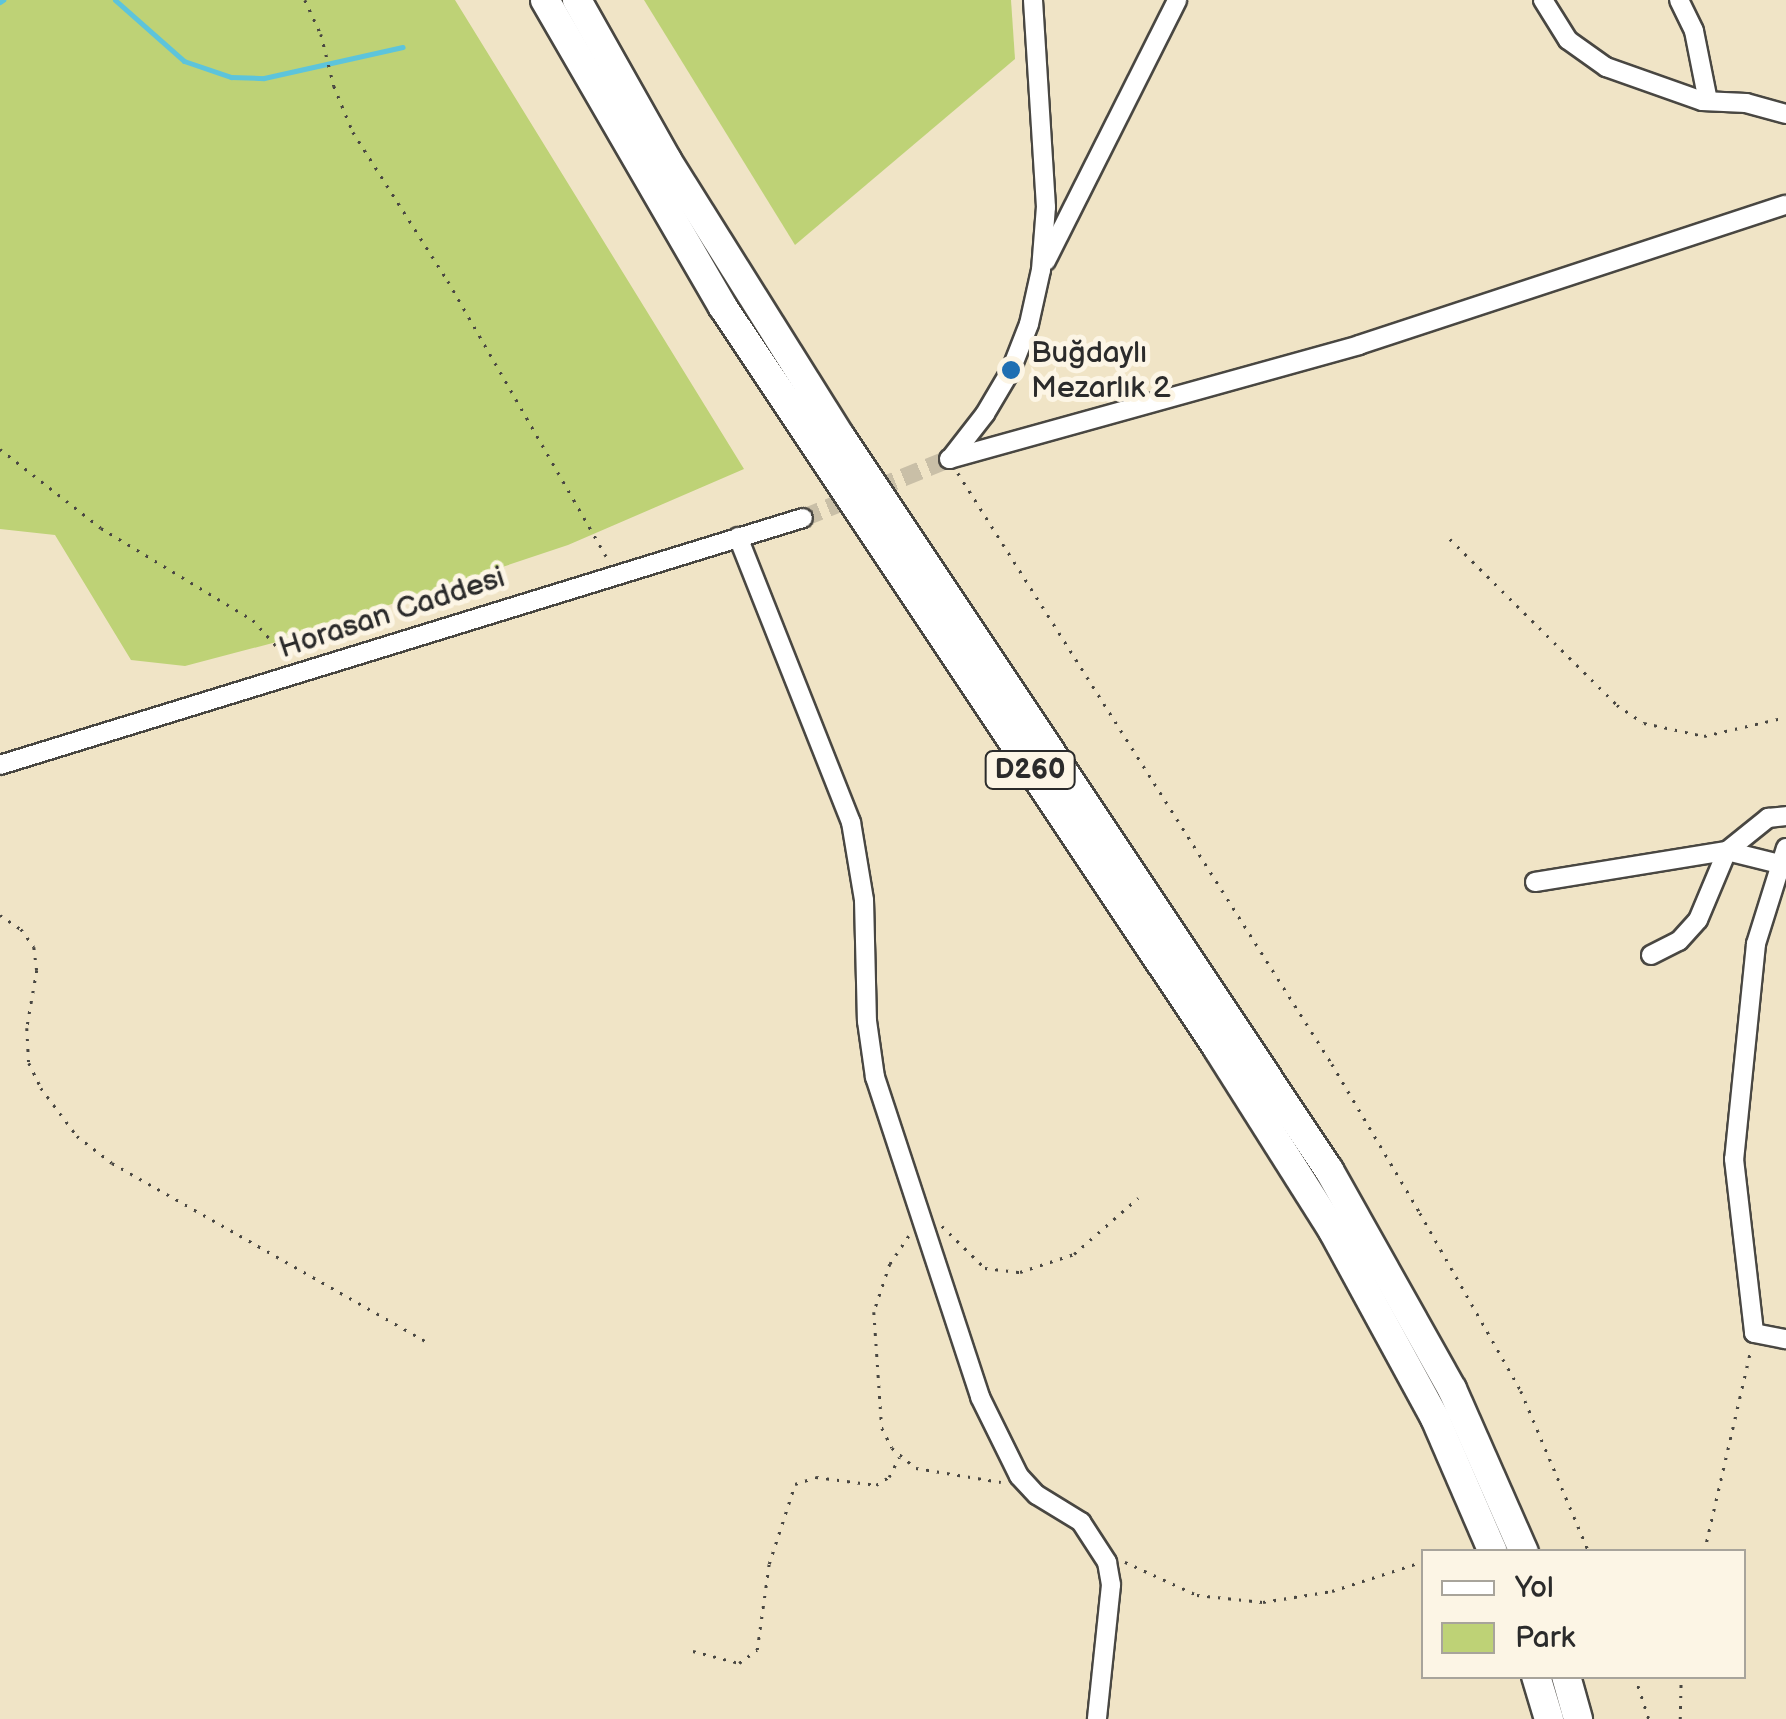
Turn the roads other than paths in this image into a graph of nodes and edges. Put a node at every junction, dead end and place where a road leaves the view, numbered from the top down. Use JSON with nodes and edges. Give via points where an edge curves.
{"nodes":[{"id":1,"x":546,"y":0,"type":"edge"},
{"id":2,"x":577,"y":0,"type":"edge"},
{"id":3,"x":1033,"y":0,"type":"edge"},
{"id":4,"x":1177,"y":0,"type":"edge"},
{"id":5,"x":1543,"y":0,"type":"edge"},
{"id":6,"x":1679,"y":0,"type":"edge"},
{"id":7,"x":1708,"y":101,"type":"junction"},
{"id":8,"x":1786,"y":114,"type":"edge"},
{"id":9,"x":1786,"y":204,"type":"edge"},
{"id":10,"x":1042,"y":270,"type":"junction"},
{"id":11,"x":802,"y":518,"type":"tunnel mouth"},
{"id":12,"x":738,"y":537,"type":"junction"},
{"id":13,"x":0,"y":766,"type":"edge"},
{"id":14,"x":1786,"y":816,"type":"edge"},
{"id":15,"x":1727,"y":851,"type":"junction"},
{"id":16,"x":1782,"y":856,"type":"edge"},
{"id":17,"x":1535,"y":882,"type":"dead end"},
{"id":18,"x":1651,"y":955,"type":"dead end"},
{"id":19,"x":1786,"y":1339,"type":"edge"},
{"id":20,"x":1493,"y":1549,"type":"edge"},
{"id":21,"x":1523,"y":1549,"type":"edge"},
{"id":22,"x":1537,"y":1679,"type":"edge"},
{"id":23,"x":1567,"y":1679,"type":"edge"},
{"id":24,"x":1097,"y":1719,"type":"edge"},
{"id":25,"x":1549,"y":1719,"type":"edge"},
{"id":26,"x":1578,"y":1719,"type":"edge"}],
"edges":[{"from":1,"to":20,"type":"highway","number":"D260","via":[[723,307],[1333,1231],[1436,1418]]},
{"from":2,"to":21,"type":"highway","number":"D260","via":[[667,160],[841,437],[1329,1170],[1444,1372]]},
{"from":3,"to":10,"type":"street","via":[[1046,207]]},
{"from":4,"to":10,"type":"street"},
{"from":5,"to":7,"type":"street","via":[[1568,40],[1592,59],[1653,87]]},
{"from":6,"to":7,"type":"street","via":[[1694,31]]},
{"from":7,"to":8,"type":"street"},
{"from":9,"to":10,"type":"street","via":[[1359,345],[949,459],[1011,370]]},
{"from":11,"to":12,"type":"street","name":"Horasan Caddesi"},
{"from":12,"to":13,"type":"street","name":"Horasan Caddesi"},
{"from":12,"to":24,"type":"street","via":[[851,822],[864,900],[870,1049],[883,1108],[980,1397],[1027,1486],[1080,1522],[1102,1550],[1111,1585]]},
{"from":14,"to":15,"type":"street","via":[[1768,818]]},
{"from":15,"to":16,"type":"street"},
{"from":15,"to":17,"type":"street"},
{"from":15,"to":18,"type":"street","via":[[1698,920]]},
{"from":16,"to":19,"type":"street","via":[[1756,944],[1734,1159],[1754,1334]]},
{"from":22,"to":25,"type":"highway"},
{"from":23,"to":26,"type":"highway"}]}
